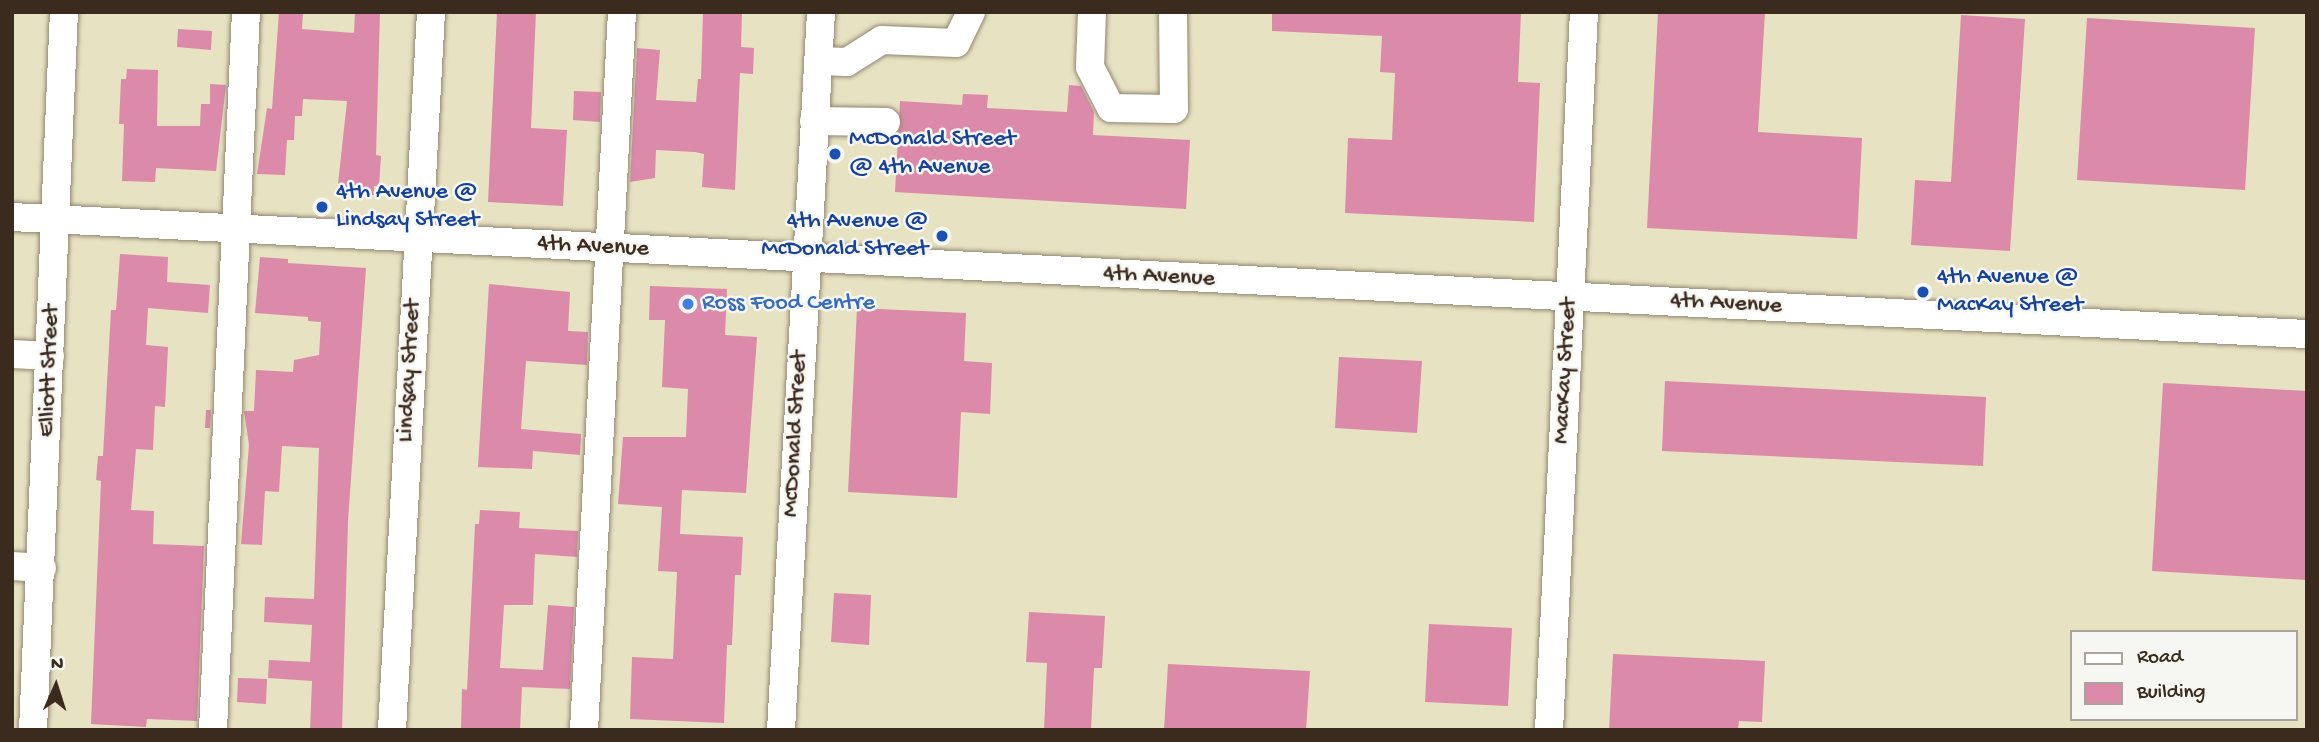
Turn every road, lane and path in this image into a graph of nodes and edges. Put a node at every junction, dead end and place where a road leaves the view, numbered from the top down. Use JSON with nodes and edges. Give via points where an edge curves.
{"nodes":[{"id":1,"x":64,"y":12,"type":"edge"},
{"id":2,"x":246,"y":12,"type":"edge"},
{"id":3,"x":431,"y":12,"type":"edge"},
{"id":4,"x":622,"y":12,"type":"edge"},
{"id":5,"x":821,"y":12,"type":"edge"},
{"id":6,"x":971,"y":12,"type":"edge"},
{"id":7,"x":1092,"y":12,"type":"edge"},
{"id":8,"x":1173,"y":12,"type":"edge"},
{"id":9,"x":1584,"y":12,"type":"edge"},
{"id":10,"x":818,"y":61,"type":"junction"},
{"id":11,"x":814,"y":121,"type":"junction"},
{"id":12,"x":886,"y":122,"type":"dead end"},
{"id":13,"x":12,"y":217,"type":"edge"},
{"id":14,"x":56,"y":219,"type":"junction"},
{"id":15,"x":237,"y":229,"type":"junction"},
{"id":16,"x":416,"y":238,"type":"junction"},
{"id":17,"x":609,"y":248,"type":"junction"},
{"id":18,"x":804,"y":258,"type":"junction"},
{"id":19,"x":1570,"y":296,"type":"junction"},
{"id":20,"x":2307,"y":334,"type":"edge"},
{"id":21,"x":12,"y":354,"type":"edge"},
{"id":22,"x":50,"y":356,"type":"junction"},
{"id":23,"x":12,"y":566,"type":"edge"},
{"id":24,"x":42,"y":568,"type":"junction"},
{"id":25,"x":23,"y":696,"type":"edge"},
{"id":26,"x":33,"y":730,"type":"edge"},
{"id":27,"x":213,"y":730,"type":"edge"},
{"id":28,"x":392,"y":730,"type":"edge"},
{"id":29,"x":584,"y":730,"type":"edge"},
{"id":30,"x":781,"y":730,"type":"edge"},
{"id":31,"x":1549,"y":730,"type":"edge"}],
"edges":[{"from":1,"to":14,"type":"street","name":"Elliott Street"},
{"from":2,"to":15,"type":"street"},
{"from":3,"to":16,"type":"street","name":"Lindsay Street"},
{"from":4,"to":17,"type":"street"},
{"from":5,"to":10,"type":"street","name":"McDonald Street"},
{"from":6,"to":10,"type":"street","via":[[956,43],[881,40],[847,62]]},
{"from":7,"to":8,"type":"street","via":[[1090,67],[1111,108],[1174,109]]},
{"from":9,"to":19,"type":"street","name":"MacKay Street"},
{"from":10,"to":11,"type":"street","name":"McDonald Street"},
{"from":11,"to":12,"type":"street"},
{"from":11,"to":18,"type":"street","name":"McDonald Street"},
{"from":13,"to":14,"type":"street","name":"4th Avenue"},
{"from":14,"to":15,"type":"street","name":"4th Avenue"},
{"from":14,"to":22,"type":"street","name":"Elliott Street"},
{"from":15,"to":16,"type":"street","name":"4th Avenue"},
{"from":15,"to":27,"type":"street"},
{"from":16,"to":17,"type":"street","name":"4th Avenue"},
{"from":16,"to":28,"type":"street","name":"Lindsay Street"},
{"from":17,"to":18,"type":"street","name":"4th Avenue"},
{"from":17,"to":29,"type":"street"},
{"from":18,"to":19,"type":"street","name":"4th Avenue"},
{"from":18,"to":30,"type":"street","name":"McDonald Street"},
{"from":19,"to":20,"type":"street","name":"4th Avenue"},
{"from":19,"to":31,"type":"street","name":"MacKay Street"},
{"from":21,"to":22,"type":"street"},
{"from":22,"to":24,"type":"street","name":"Elliott Street"},
{"from":23,"to":24,"type":"street"},
{"from":24,"to":25,"type":"street","name":"Elliott Street"},
{"from":25,"to":26,"type":"street","name":"Elliott Street"}]}
